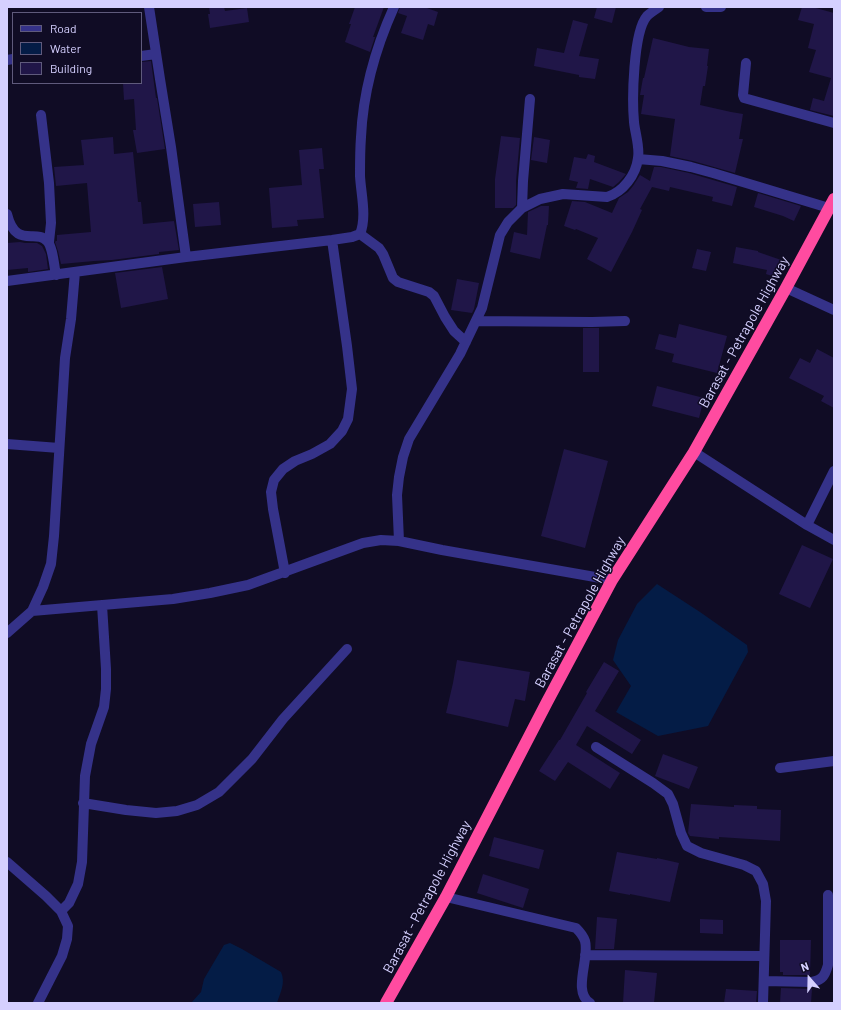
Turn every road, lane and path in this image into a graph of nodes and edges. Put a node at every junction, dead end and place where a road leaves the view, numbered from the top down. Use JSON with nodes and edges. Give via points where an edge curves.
{"nodes":[{"id":1,"x":150,"y":7,"type":"edge"},
{"id":2,"x":394,"y":7,"type":"edge"},
{"id":3,"x":659,"y":7,"type":"edge"},
{"id":4,"x":706,"y":7,"type":"edge"},
{"id":5,"x":721,"y":7,"type":"edge"},
{"id":6,"x":156,"y":54,"type":"junction"},
{"id":7,"x":142,"y":56,"type":"edge"},
{"id":8,"x":746,"y":63,"type":"dead end"},
{"id":9,"x":530,"y":99,"type":"dead end"},
{"id":10,"x":41,"y":115,"type":"dead end"},
{"id":11,"x":834,"y":122,"type":"edge"},
{"id":12,"x":638,"y":159,"type":"junction"},
{"id":13,"x":832,"y":204,"type":"edge"},
{"id":14,"x":522,"y":208,"type":"junction"},
{"id":15,"x":7,"y":214,"type":"edge"},
{"id":16,"x":360,"y":234,"type":"junction"},
{"id":17,"x":332,"y":240,"type":"junction"},
{"id":18,"x":48,"y":242,"type":"junction"},
{"id":19,"x":186,"y":257,"type":"junction"},
{"id":20,"x":75,"y":272,"type":"junction"},
{"id":21,"x":56,"y":275,"type":"junction"},
{"id":22,"x":7,"y":281,"type":"edge"},
{"id":23,"x":786,"y":288,"type":"junction"},
{"id":24,"x":834,"y":310,"type":"edge"},
{"id":25,"x":476,"y":321,"type":"junction"},
{"id":26,"x":625,"y":321,"type":"dead end"},
{"id":27,"x":466,"y":342,"type":"junction"},
{"id":28,"x":7,"y":444,"type":"edge"},
{"id":29,"x":59,"y":448,"type":"junction"},
{"id":30,"x":694,"y":452,"type":"junction"},
{"id":31,"x":834,"y":471,"type":"edge"},
{"id":32,"x":807,"y":525,"type":"junction"},
{"id":33,"x":834,"y":540,"type":"edge"},
{"id":34,"x":399,"y":541,"type":"junction"},
{"id":35,"x":285,"y":572,"type":"junction"},
{"id":36,"x":612,"y":580,"type":"junction"},
{"id":37,"x":102,"y":606,"type":"junction"},
{"id":38,"x":32,"y":611,"type":"junction"},
{"id":39,"x":7,"y":633,"type":"edge"},
{"id":40,"x":347,"y":649,"type":"dead end"},
{"id":41,"x":596,"y":748,"type":"dead end"},
{"id":42,"x":834,"y":761,"type":"edge"},
{"id":43,"x":780,"y":768,"type":"dead end"},
{"id":44,"x":83,"y":803,"type":"junction"},
{"id":45,"x":7,"y":862,"type":"edge"},
{"id":46,"x":828,"y":895,"type":"dead end"},
{"id":47,"x":446,"y":897,"type":"junction"},
{"id":48,"x":61,"y":911,"type":"junction"},
{"id":49,"x":585,"y":955,"type":"junction"},
{"id":50,"x":764,"y":956,"type":"junction"},
{"id":51,"x":764,"y":981,"type":"junction"},
{"id":52,"x":38,"y":1003,"type":"edge"},
{"id":53,"x":386,"y":1003,"type":"edge"},
{"id":54,"x":590,"y":1003,"type":"edge"},
{"id":55,"x":763,"y":1003,"type":"edge"}],
"edges":[{"from":1,"to":6,"type":"street"},
{"from":2,"to":16,"type":"street","via":[[383,31],[367,87],[361,135],[363,227]]},
{"from":3,"to":12,"type":"street","via":[[647,17],[637,41],[633,94]]},
{"from":4,"to":5,"type":"street"},
{"from":6,"to":7,"type":"street"},
{"from":6,"to":19,"type":"street"},
{"from":8,"to":11,"type":"street","via":[[744,98]]},
{"from":9,"to":14,"type":"street"},
{"from":10,"to":18,"type":"street","via":[[50,199],[51,223]]},
{"from":12,"to":13,"type":"street","via":[[662,161]]},
{"from":12,"to":14,"type":"street","via":[[622,190],[613,195],[607,197],[563,194],[540,199]]},
{"from":13,"to":23,"type":"highway","name":"Barasat - Petrapole Highway"},
{"from":14,"to":25,"type":"street","via":[[508,222],[500,235],[482,308]]},
{"from":15,"to":18,"type":"street","via":[[13,229],[20,235],[45,238]]},
{"from":16,"to":17,"type":"street"},
{"from":16,"to":27,"type":"street","via":[[379,248],[398,282],[434,296],[454,331]]},
{"from":17,"to":19,"type":"street"},
{"from":17,"to":35,"type":"street","via":[[352,389],[348,418],[342,432],[330,444],[283,469],[274,480],[272,504]]},
{"from":18,"to":21,"type":"street"},
{"from":19,"to":20,"type":"street"},
{"from":20,"to":21,"type":"street"},
{"from":20,"to":29,"type":"street","via":[[65,358]]},
{"from":21,"to":22,"type":"street"},
{"from":23,"to":24,"type":"street"},
{"from":23,"to":30,"type":"highway","name":"Barasat - Petrapole Highway"},
{"from":25,"to":26,"type":"street"},
{"from":25,"to":27,"type":"street"},
{"from":27,"to":34,"type":"street","via":[[409,439],[403,457],[397,495]]},
{"from":28,"to":29,"type":"street"},
{"from":29,"to":38,"type":"street","via":[[51,564]]},
{"from":30,"to":32,"type":"street"},
{"from":30,"to":36,"type":"highway","name":"Barasat - Petrapole Highway"},
{"from":31,"to":32,"type":"street"},
{"from":32,"to":33,"type":"street"},
{"from":34,"to":35,"type":"street","via":[[363,543]]},
{"from":34,"to":36,"type":"street"},
{"from":35,"to":37,"type":"street","via":[[248,585],[210,593]]},
{"from":36,"to":47,"type":"highway","name":"Barasat - Petrapole Highway"},
{"from":37,"to":38,"type":"street"},
{"from":37,"to":44,"type":"street","via":[[106,690],[104,707],[91,744]]},
{"from":38,"to":39,"type":"street"},
{"from":40,"to":44,"type":"street","via":[[283,719],[252,759],[219,792],[197,805],[177,811],[156,813]]},
{"from":41,"to":50,"type":"street","via":[[653,782],[668,794],[674,804],[687,846],[701,854],[744,865],[756,871],[763,884],[766,901]]},
{"from":42,"to":43,"type":"street"},
{"from":44,"to":48,"type":"street","via":[[82,862],[78,884],[69,903]]},
{"from":45,"to":48,"type":"street"},
{"from":46,"to":51,"type":"street","via":[[826,973],[818,981],[812,982]]},
{"from":47,"to":49,"type":"street","via":[[576,928],[585,942]]},
{"from":47,"to":53,"type":"highway","name":"Barasat - Petrapole Highway"},
{"from":48,"to":52,"type":"street","via":[[68,926],[67,939],[62,956]]},
{"from":49,"to":50,"type":"street"},
{"from":49,"to":54,"type":"street","via":[[582,994]]},
{"from":50,"to":51,"type":"street"},
{"from":51,"to":55,"type":"street"}]}
